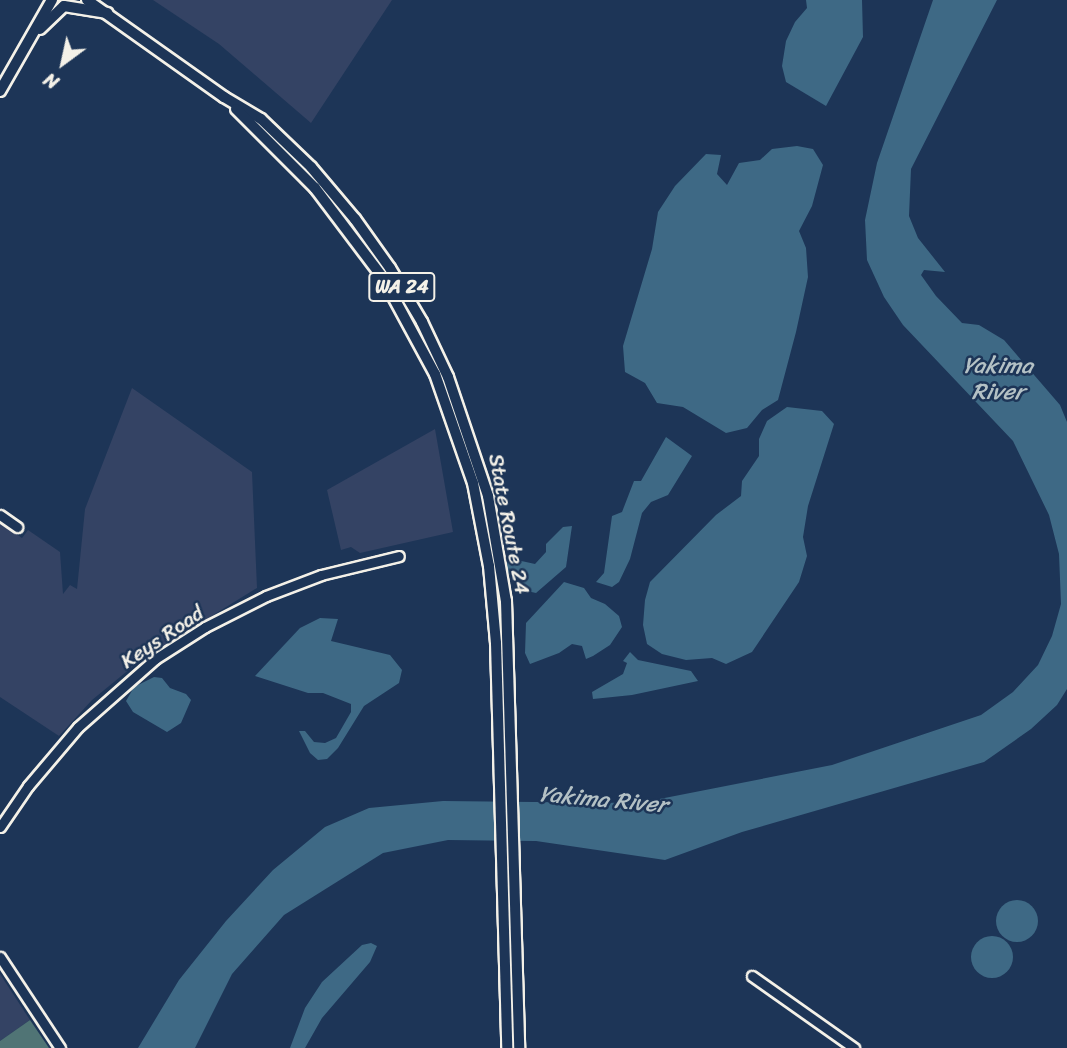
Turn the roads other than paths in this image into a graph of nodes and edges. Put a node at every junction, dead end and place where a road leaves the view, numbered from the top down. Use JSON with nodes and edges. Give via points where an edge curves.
{"nodes":[{"id":1,"x":52,"y":0,"type":"edge"},
{"id":2,"x":87,"y":0,"type":"edge"},
{"id":3,"x":107,"y":13,"type":"junction"},
{"id":4,"x":32,"y":35,"type":"junction"},
{"id":5,"x":0,"y":91,"type":"edge"},
{"id":6,"x":0,"y":515,"type":"edge"},
{"id":7,"x":16,"y":527,"type":"dead end"},
{"id":8,"x":489,"y":532,"type":"junction"},
{"id":9,"x":399,"y":556,"type":"dead end"},
{"id":10,"x":0,"y":827,"type":"edge"},
{"id":11,"x":0,"y":957,"type":"edge"},
{"id":12,"x":752,"y":976,"type":"dead end"},
{"id":13,"x":60,"y":1048,"type":"edge"},
{"id":14,"x":507,"y":1048,"type":"edge"},
{"id":15,"x":519,"y":1048,"type":"edge"},
{"id":16,"x":854,"y":1048,"type":"edge"}],
"edges":[{"from":1,"to":4,"type":"main road"},
{"from":2,"to":3,"type":"main road","name":"State Route 24","number":"WA 24"},
{"from":3,"to":4,"type":"main road","via":[[64,6]]},
{"from":3,"to":8,"type":"main road","name":"State Route 24","number":"WA 24","via":[[261,120],[311,167],[355,219],[408,298],[437,352],[480,468]]},
{"from":4,"to":5,"type":"main road"},
{"from":6,"to":7,"type":"street"},
{"from":8,"to":14,"type":"main road","name":"State Route 24","number":"WA 24"},
{"from":8,"to":15,"type":"main road","name":"State Route 24","number":"WA 24","via":[[508,634]]},
{"from":9,"to":10,"type":"street","name":"Keys Road","via":[[321,575],[266,596],[155,659],[78,727]]},
{"from":11,"to":13,"type":"street"},
{"from":12,"to":16,"type":"street"}]}
